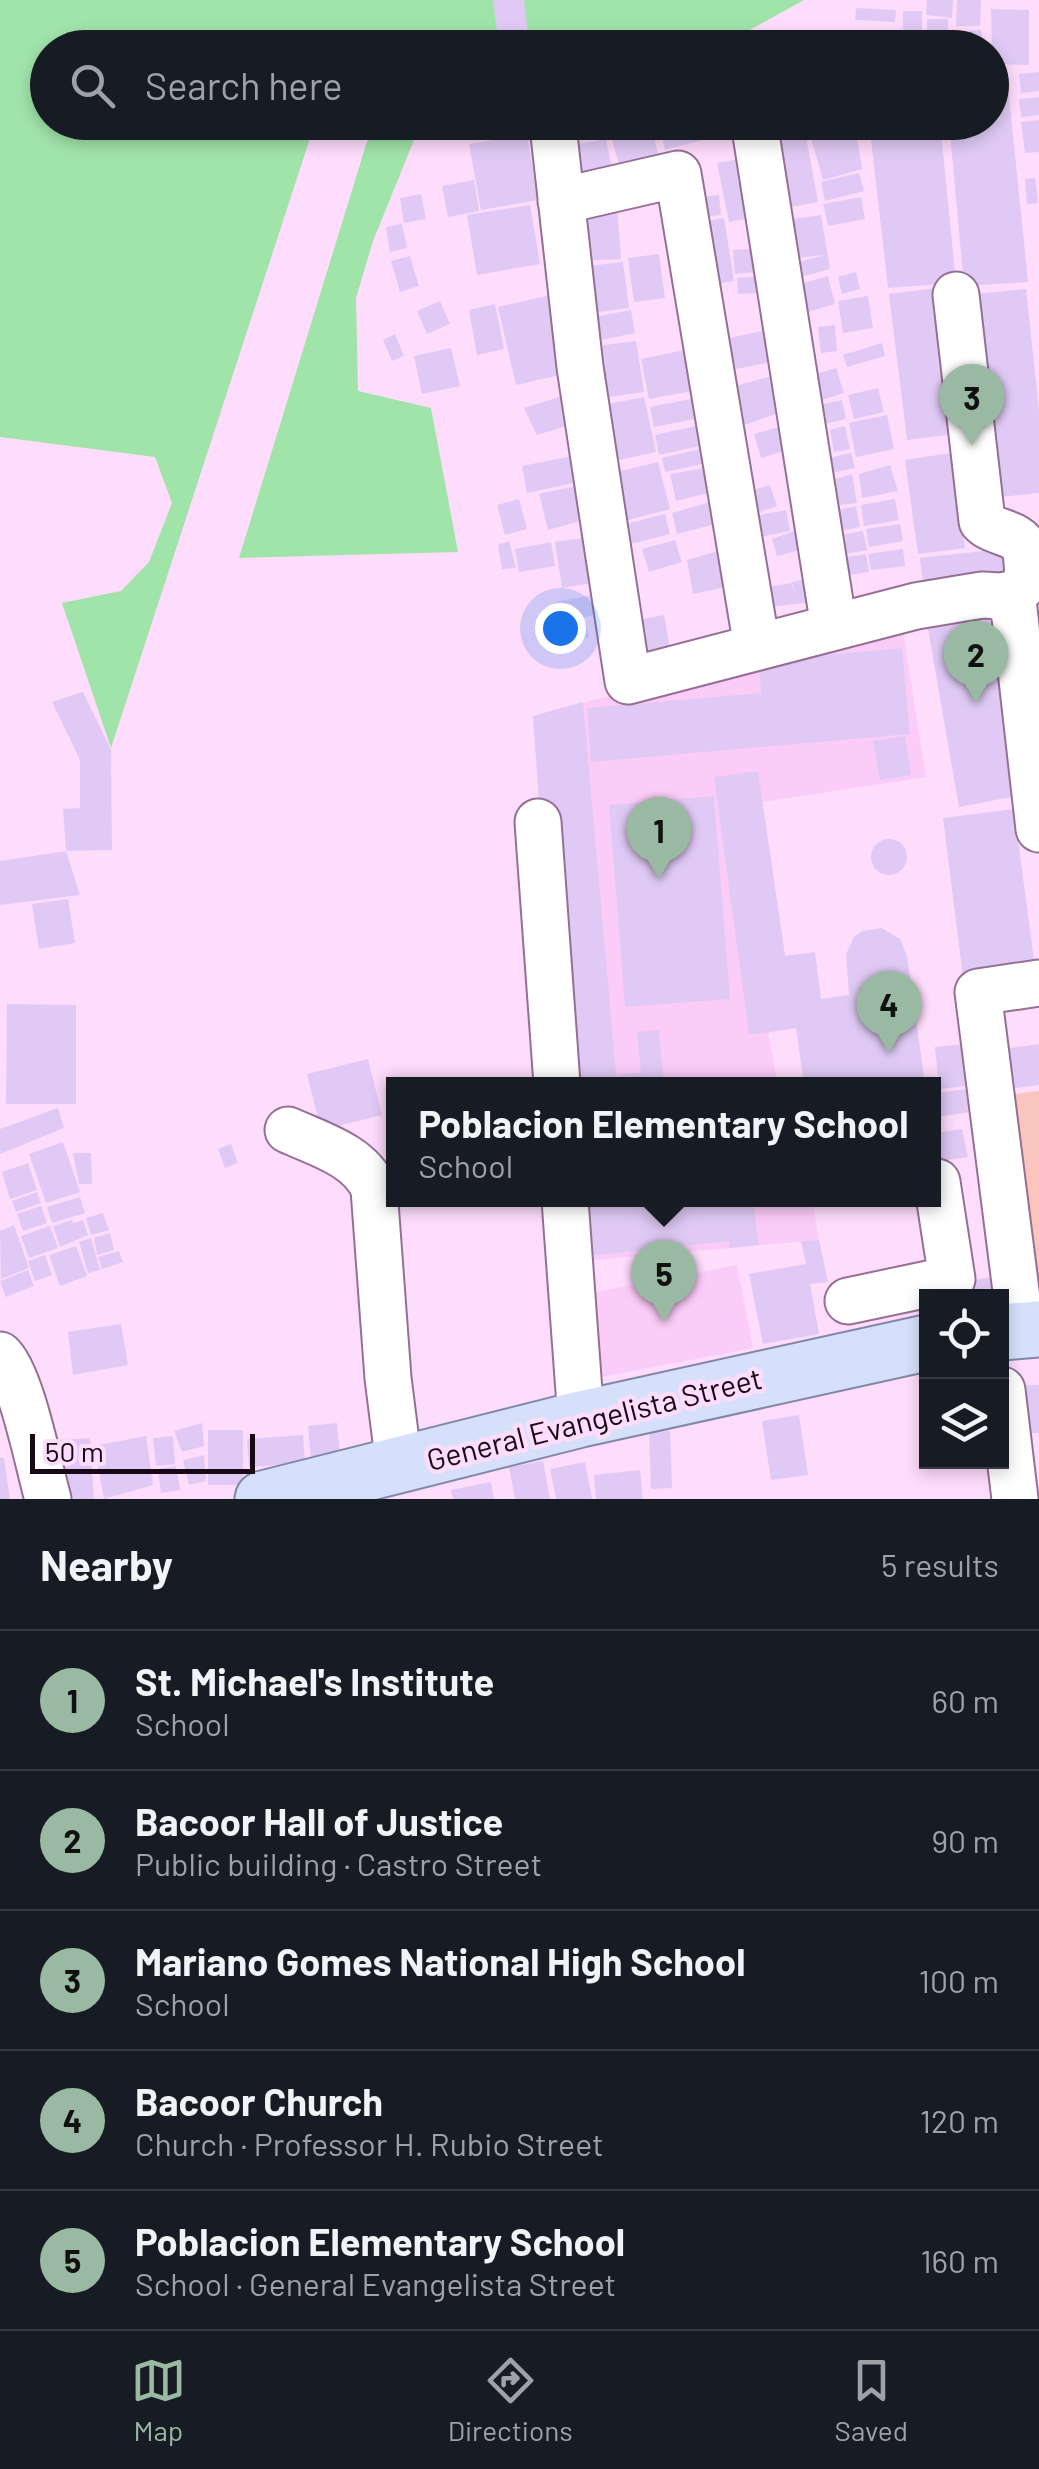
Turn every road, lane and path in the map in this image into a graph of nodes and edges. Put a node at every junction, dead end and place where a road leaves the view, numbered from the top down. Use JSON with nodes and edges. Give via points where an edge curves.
{"nodes":[{"id":1,"x":555,"y":140,"type":"edge"},
{"id":2,"x":757,"y":140,"type":"edge"},
{"id":3,"x":561,"y":200,"type":"junction"},
{"id":4,"x":956,"y":295,"type":"dead end"},
{"id":5,"x":1002,"y":596,"type":"junction"},
{"id":6,"x":834,"y":627,"type":"junction"},
{"id":7,"x":757,"y":647,"type":"junction"},
{"id":8,"x":1038,"y":816,"type":"edge"},
{"id":9,"x":538,"y":822,"type":"dead end"},
{"id":10,"x":1039,"y":983,"type":"edge"},
{"id":11,"x":556,"y":1077,"type":"edge"},
{"id":12,"x":288,"y":1130,"type":"dead end"},
{"id":13,"x":566,"y":1207,"type":"edge"},
{"id":14,"x":941,"y":1207,"type":"edge"},
{"id":15,"x":848,"y":1300,"type":"dead end"},
{"id":16,"x":1021,"y":1330,"type":"edge"},
{"id":17,"x":919,"y":1345,"type":"edge"},
{"id":18,"x":0,"y":1356,"type":"edge"},
{"id":19,"x":581,"y":1418,"type":"junction"},
{"id":20,"x":1009,"y":1444,"type":"edge"},
{"id":21,"x":399,"y":1465,"type":"junction"},
{"id":22,"x":48,"y":1499,"type":"edge"},
{"id":23,"x":264,"y":1499,"type":"edge"},
{"id":24,"x":1016,"y":1499,"type":"edge"}],
"edges":[{"from":1,"to":3,"type":"street"},
{"from":2,"to":6,"type":"street"},
{"from":3,"to":7,"type":"street","via":[[678,174]]},
{"from":3,"to":7,"type":"street","via":[[628,681]]},
{"from":4,"to":5,"type":"street","via":[[982,521],[1024,545],[1028,580]]},
{"from":5,"to":6,"type":"street","via":[[916,606]]},
{"from":5,"to":8,"type":"street","via":[[1014,610]]},
{"from":6,"to":7,"type":"street"},
{"from":9,"to":11,"type":"street"},
{"from":10,"to":16,"type":"street","via":[[978,992]]},
{"from":12,"to":21,"type":"street","via":[[356,1163],[374,1189]]},
{"from":13,"to":19,"type":"street"},
{"from":14,"to":15,"type":"street","via":[[952,1279]]},
{"from":17,"to":19,"type":"main road","name":"General Evangelista Street"},
{"from":18,"to":22,"type":"street","via":[[16,1385]]},
{"from":19,"to":21,"type":"main road","name":"General Evangelista Street"},
{"from":20,"to":24,"type":"street"},
{"from":21,"to":23,"type":"main road","name":"General Evangelista Street"}]}
